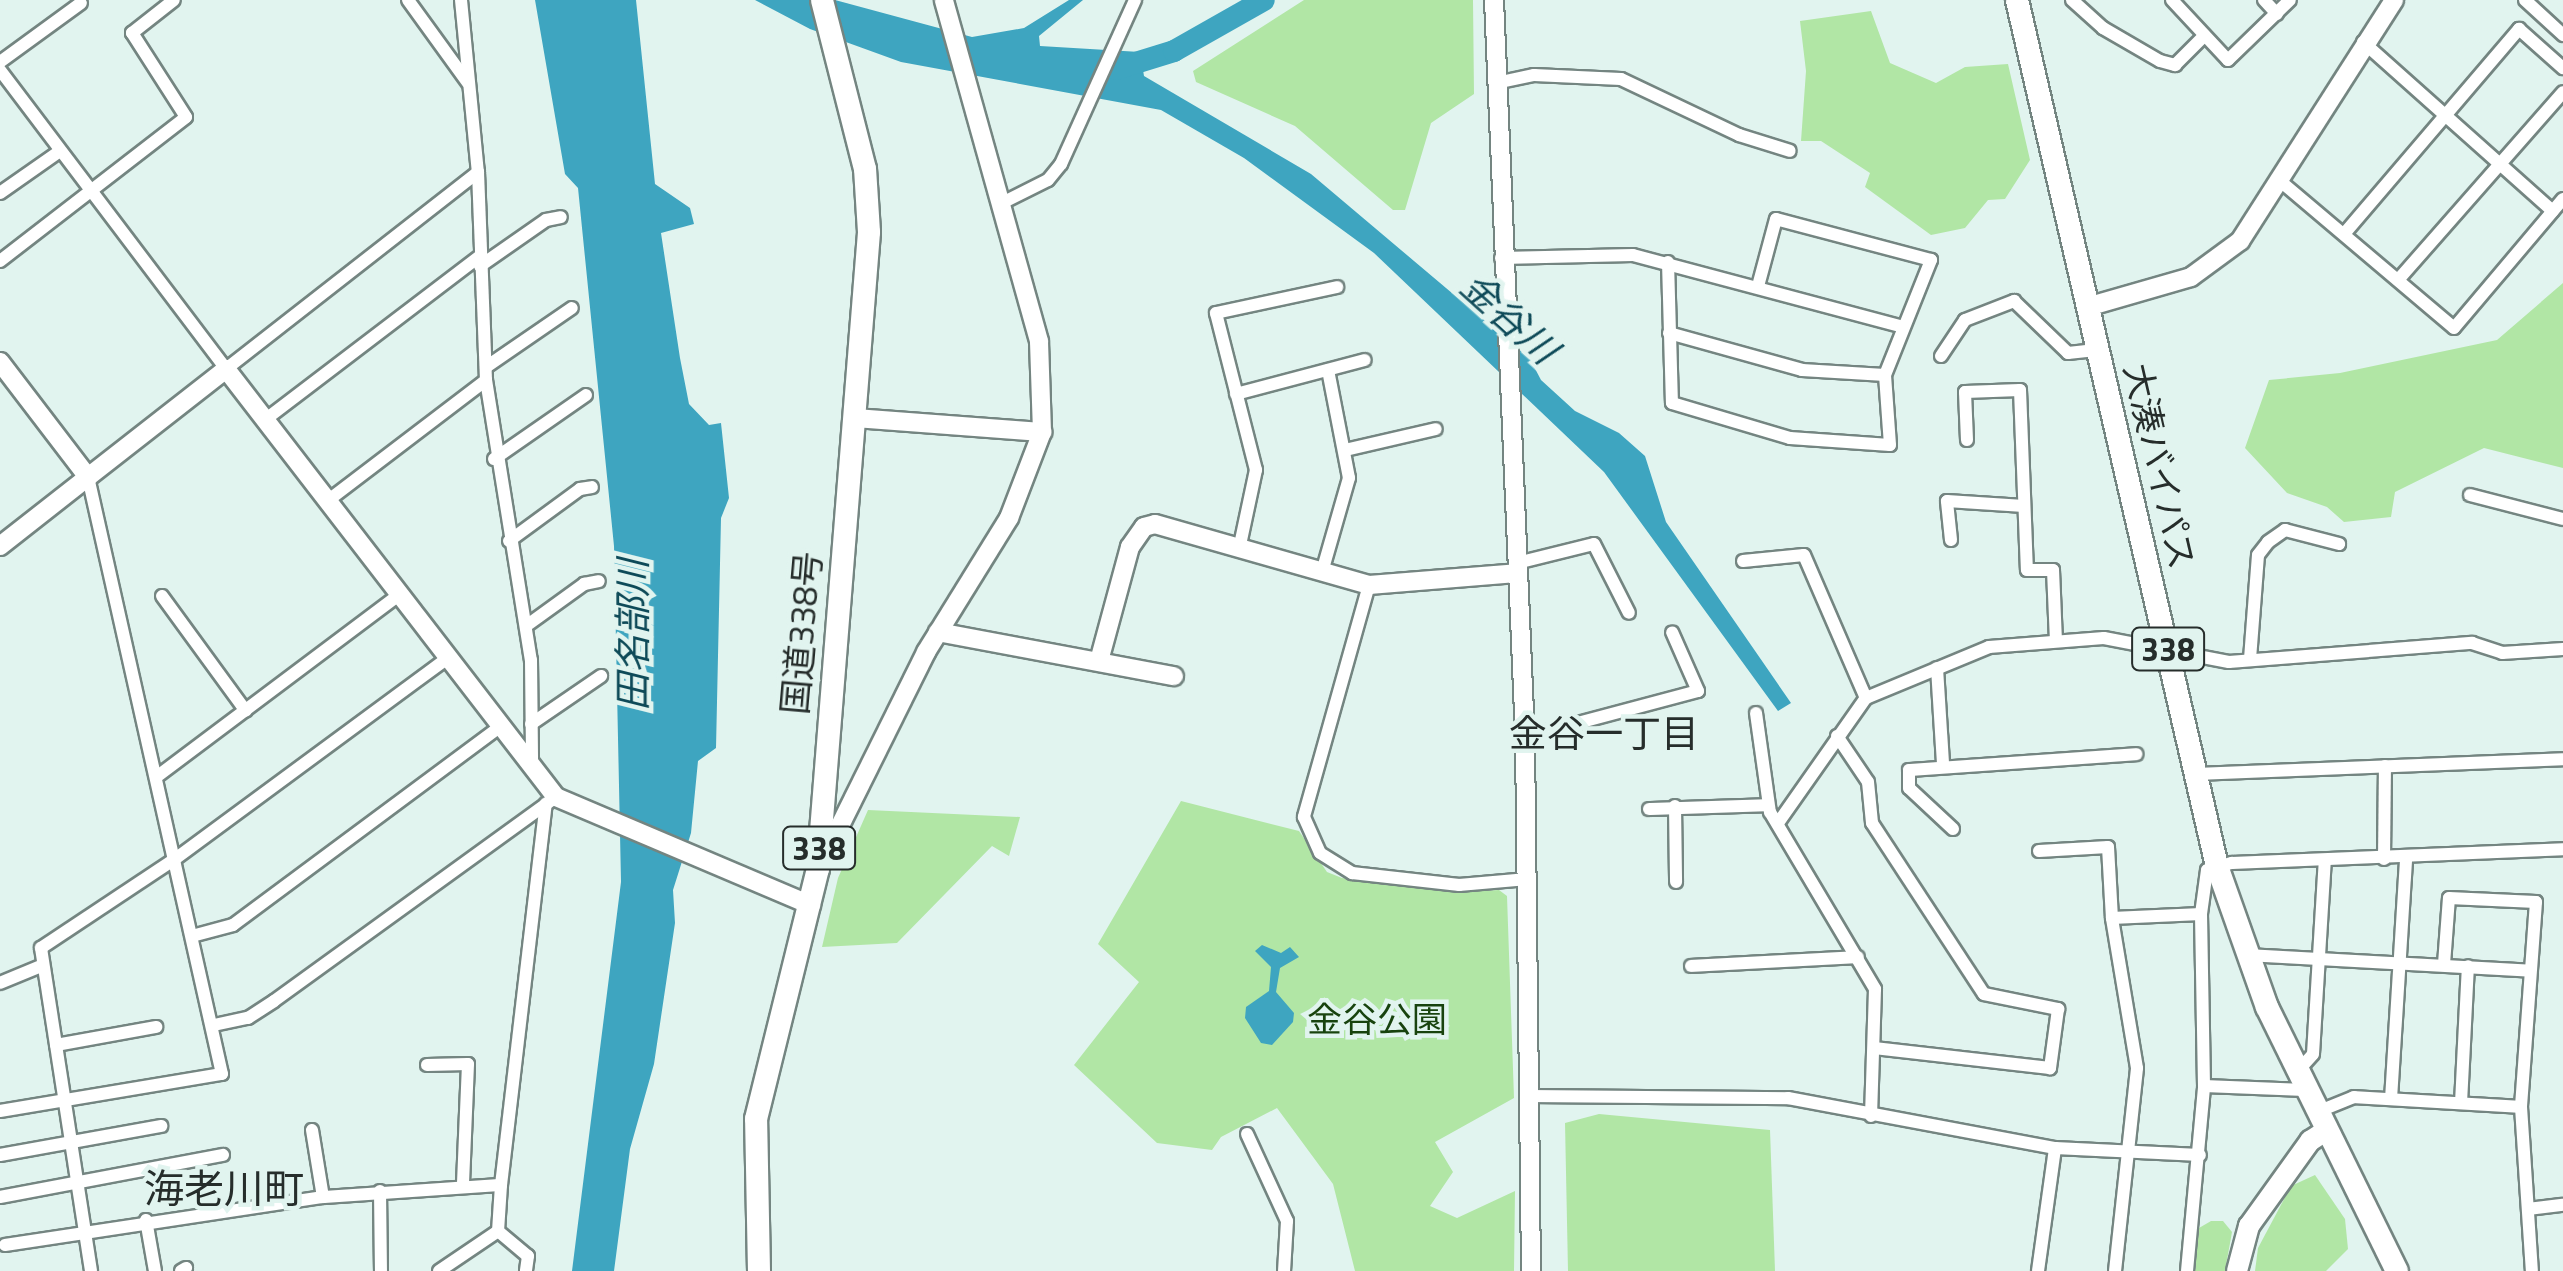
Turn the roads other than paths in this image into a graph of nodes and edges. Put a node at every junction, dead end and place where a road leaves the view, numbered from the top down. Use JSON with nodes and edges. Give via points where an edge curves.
{"nodes":[{"id":1,"x":174,"y":0,"type":"edge"},
{"id":2,"x":408,"y":0,"type":"edge"},
{"id":3,"x":461,"y":0,"type":"edge"},
{"id":4,"x":822,"y":0,"type":"edge"},
{"id":5,"x":944,"y":0,"type":"edge"},
{"id":6,"x":1135,"y":0,"type":"edge"},
{"id":7,"x":1494,"y":0,"type":"edge"},
{"id":8,"x":2017,"y":0,"type":"edge"},
{"id":9,"x":2072,"y":0,"type":"edge"},
{"id":10,"x":2172,"y":0,"type":"edge"},
{"id":11,"x":2264,"y":0,"type":"edge"},
{"id":12,"x":2290,"y":0,"type":"edge"},
{"id":13,"x":2394,"y":0,"type":"edge"},
{"id":14,"x":2525,"y":0,"type":"edge"},
{"id":15,"x":81,"y":3,"type":"dead end"},
{"id":16,"x":2277,"y":14,"type":"junction"},
{"id":17,"x":2560,"y":25,"type":"edge"},
{"id":18,"x":2204,"y":36,"type":"junction"},
{"id":19,"x":2363,"y":42,"type":"junction"},
{"id":20,"x":0,"y":66,"type":"edge"},
{"id":21,"x":2563,"y":68,"type":"edge"},
{"id":22,"x":1496,"y":82,"type":"junction"},
{"id":23,"x":469,"y":84,"type":"junction"},
{"id":24,"x":2563,"y":92,"type":"edge"},
{"id":25,"x":2446,"y":115,"type":"junction"},
{"id":26,"x":60,"y":150,"type":"junction"},
{"id":27,"x":1790,"y":150,"type":"dead end"},
{"id":28,"x":2499,"y":164,"type":"junction"},
{"id":29,"x":478,"y":172,"type":"junction"},
{"id":30,"x":2279,"y":180,"type":"junction"},
{"id":31,"x":90,"y":191,"type":"junction"},
{"id":32,"x":0,"y":193,"type":"edge"},
{"id":33,"x":1002,"y":202,"type":"junction"},
{"id":34,"x":2558,"y":205,"type":"edge"},
{"id":35,"x":561,"y":217,"type":"dead end"},
{"id":36,"x":2344,"y":234,"type":"junction"},
{"id":37,"x":1501,"y":258,"type":"junction"},
{"id":38,"x":0,"y":260,"type":"edge"},
{"id":39,"x":480,"y":261,"type":"junction"},
{"id":40,"x":1668,"y":262,"type":"junction"},
{"id":41,"x":2398,"y":280,"type":"junction"},
{"id":42,"x":1758,"y":286,"type":"junction"},
{"id":43,"x":1337,"y":287,"type":"dead end"},
{"id":44,"x":572,"y":308,"type":"dead end"},
{"id":45,"x":2087,"y":308,"type":"junction"},
{"id":46,"x":1902,"y":326,"type":"junction"},
{"id":47,"x":1669,"y":333,"type":"junction"},
{"id":48,"x":2096,"y":350,"type":"junction"},
{"id":49,"x":1941,"y":356,"type":"dead end"},
{"id":50,"x":1364,"y":360,"type":"dead end"},
{"id":51,"x":0,"y":362,"type":"edge"},
{"id":52,"x":226,"y":369,"type":"junction"},
{"id":53,"x":1328,"y":370,"type":"junction"},
{"id":54,"x":486,"y":373,"type":"junction"},
{"id":55,"x":1885,"y":375,"type":"junction"},
{"id":56,"x":586,"y":394,"type":"dead end"},
{"id":57,"x":1236,"y":394,"type":"junction"},
{"id":58,"x":854,"y":418,"type":"junction"},
{"id":59,"x":266,"y":419,"type":"junction"},
{"id":60,"x":1436,"y":429,"type":"dead end"},
{"id":61,"x":1042,"y":432,"type":"junction"},
{"id":62,"x":1966,"y":440,"type":"dead end"},
{"id":63,"x":1345,"y":450,"type":"junction"},
{"id":64,"x":494,"y":460,"type":"junction"},
{"id":65,"x":88,"y":477,"type":"junction"},
{"id":66,"x":592,"y":487,"type":"dead end"},
{"id":67,"x":2470,"y":495,"type":"dead end"},
{"id":68,"x":330,"y":498,"type":"junction"},
{"id":69,"x":2024,"y":506,"type":"junction"},
{"id":70,"x":2563,"y":519,"type":"edge"},
{"id":71,"x":1951,"y":540,"type":"dead end"},
{"id":72,"x":509,"y":541,"type":"junction"},
{"id":73,"x":2339,"y":544,"type":"dead end"},
{"id":74,"x":1240,"y":545,"type":"junction"},
{"id":75,"x":0,"y":546,"type":"edge"},
{"id":76,"x":1744,"y":560,"type":"dead end"},
{"id":77,"x":1517,"y":568,"type":"junction"},
{"id":78,"x":1322,"y":572,"type":"junction"},
{"id":79,"x":599,"y":581,"type":"dead end"},
{"id":80,"x":1369,"y":585,"type":"junction"},
{"id":81,"x":399,"y":594,"type":"junction"},
{"id":82,"x":162,"y":596,"type":"dead end"},
{"id":83,"x":1628,"y":613,"type":"dead end"},
{"id":84,"x":526,"y":626,"type":"junction"},
{"id":85,"x":938,"y":632,"type":"junction"},
{"id":86,"x":1672,"y":632,"type":"dead end"},
{"id":87,"x":2056,"y":641,"type":"junction"},
{"id":88,"x":2563,"y":649,"type":"edge"},
{"id":89,"x":2169,"y":655,"type":"junction"},
{"id":90,"x":448,"y":658,"type":"junction"},
{"id":91,"x":2250,"y":659,"type":"junction"},
{"id":92,"x":1098,"y":661,"type":"junction"},
{"id":93,"x":1937,"y":668,"type":"junction"},
{"id":94,"x":602,"y":676,"type":"dead end"},
{"id":95,"x":1174,"y":676,"type":"dead end"},
{"id":96,"x":1866,"y":698,"type":"junction"},
{"id":97,"x":246,"y":712,"type":"junction"},
{"id":98,"x":1756,"y":713,"type":"dead end"},
{"id":99,"x":530,"y":724,"type":"junction"},
{"id":100,"x":498,"y":728,"type":"junction"},
{"id":101,"x":1837,"y":736,"type":"junction"},
{"id":102,"x":1525,"y":737,"type":"junction"},
{"id":103,"x":2136,"y":754,"type":"dead end"},
{"id":104,"x":2563,"y":759,"type":"edge"},
{"id":105,"x":532,"y":764,"type":"junction"},
{"id":106,"x":1942,"y":764,"type":"junction"},
{"id":107,"x":2384,"y":766,"type":"junction"},
{"id":108,"x":2196,"y":774,"type":"junction"},
{"id":109,"x":158,"y":775,"type":"junction"},
{"id":110,"x":551,"y":800,"type":"junction"},
{"id":111,"x":1767,"y":805,"type":"junction"},
{"id":112,"x":1675,"y":806,"type":"junction"},
{"id":113,"x":1649,"y":809,"type":"dead end"},
{"id":114,"x":1778,"y":823,"type":"junction"},
{"id":115,"x":1953,"y":829,"type":"dead end"},
{"id":116,"x":2563,"y":848,"type":"edge"},
{"id":117,"x":2039,"y":851,"type":"dead end"},
{"id":118,"x":175,"y":859,"type":"junction"},
{"id":119,"x":2384,"y":859,"type":"junction"},
{"id":120,"x":2406,"y":859,"type":"junction"},
{"id":121,"x":2324,"y":860,"type":"junction"},
{"id":122,"x":2217,"y":866,"type":"junction"},
{"id":123,"x":818,"y":869,"type":"junction"},
{"id":124,"x":1528,"y":879,"type":"junction"},
{"id":125,"x":1676,"y":882,"type":"dead end"},
{"id":126,"x":812,"y":905,"type":"junction"},
{"id":127,"x":2200,"y":914,"type":"junction"},
{"id":128,"x":2112,"y":918,"type":"junction"},
{"id":129,"x":192,"y":936,"type":"junction"},
{"id":130,"x":2246,"y":955,"type":"junction"},
{"id":131,"x":1858,"y":957,"type":"junction"},
{"id":132,"x":2319,"y":958,"type":"junction"},
{"id":133,"x":2399,"y":960,"type":"junction"},
{"id":134,"x":2444,"y":964,"type":"junction"},
{"id":135,"x":42,"y":966,"type":"junction"},
{"id":136,"x":1691,"y":966,"type":"dead end"},
{"id":137,"x":2468,"y":966,"type":"junction"},
{"id":138,"x":2530,"y":971,"type":"junction"},
{"id":139,"x":0,"y":983,"type":"edge"},
{"id":140,"x":214,"y":1025,"type":"junction"},
{"id":141,"x":156,"y":1026,"type":"dead end"},
{"id":142,"x":56,"y":1045,"type":"junction"},
{"id":143,"x":1874,"y":1048,"type":"junction"},
{"id":144,"x":428,"y":1065,"type":"dead end"},
{"id":145,"x":2301,"y":1081,"type":"junction"},
{"id":146,"x":2204,"y":1086,"type":"junction"},
{"id":147,"x":1534,"y":1096,"type":"junction"},
{"id":148,"x":2391,"y":1099,"type":"junction"},
{"id":149,"x":64,"y":1100,"type":"junction"},
{"id":150,"x":2461,"y":1103,"type":"junction"},
{"id":151,"x":2521,"y":1107,"type":"junction"},
{"id":152,"x":0,"y":1111,"type":"edge"},
{"id":153,"x":1871,"y":1116,"type":"junction"},
{"id":154,"x":2322,"y":1121,"type":"junction"},
{"id":155,"x":160,"y":1126,"type":"dead end"},
{"id":156,"x":312,"y":1130,"type":"dead end"},
{"id":157,"x":1247,"y":1134,"type":"dead end"},
{"id":158,"x":70,"y":1142,"type":"junction"},
{"id":159,"x":2055,"y":1148,"type":"junction"},
{"id":160,"x":2130,"y":1151,"type":"junction"},
{"id":161,"x":0,"y":1155,"type":"edge"},
{"id":162,"x":223,"y":1155,"type":"dead end"},
{"id":163,"x":2200,"y":1155,"type":"junction"},
{"id":164,"x":77,"y":1183,"type":"junction"},
{"id":165,"x":464,"y":1185,"type":"junction"},
{"id":166,"x":501,"y":1185,"type":"junction"},
{"id":167,"x":380,"y":1191,"type":"junction"},
{"id":168,"x":0,"y":1197,"type":"edge"},
{"id":169,"x":322,"y":1197,"type":"junction"},
{"id":170,"x":2563,"y":1206,"type":"edge"},
{"id":171,"x":2528,"y":1209,"type":"junction"},
{"id":172,"x":146,"y":1220,"type":"junction"},
{"id":173,"x":84,"y":1229,"type":"junction"},
{"id":174,"x":498,"y":1231,"type":"junction"},
{"id":175,"x":5,"y":1245,"type":"dead end"},
{"id":176,"x":91,"y":1271,"type":"edge"},
{"id":177,"x":155,"y":1271,"type":"edge"},
{"id":178,"x":381,"y":1271,"type":"edge"},
{"id":179,"x":439,"y":1271,"type":"edge"},
{"id":180,"x":526,"y":1271,"type":"edge"},
{"id":181,"x":759,"y":1271,"type":"edge"},
{"id":182,"x":1284,"y":1271,"type":"edge"},
{"id":183,"x":1531,"y":1271,"type":"edge"},
{"id":184,"x":2038,"y":1271,"type":"edge"},
{"id":185,"x":2115,"y":1271,"type":"edge"},
{"id":186,"x":2187,"y":1271,"type":"edge"},
{"id":187,"x":2237,"y":1271,"type":"edge"},
{"id":188,"x":2398,"y":1271,"type":"edge"},
{"id":189,"x":2532,"y":1271,"type":"edge"}],
"edges":[{"from":1,"to":31,"type":"street","via":[[132,33],[186,117]]},
{"from":2,"to":23,"type":"street"},
{"from":3,"to":23,"type":"street"},
{"from":4,"to":58,"type":"highway","name":"国道338号","number":"338","via":[[865,169],[869,232]]},
{"from":5,"to":33,"type":"street"},
{"from":6,"to":33,"type":"street","via":[[1089,107],[1048,180]]},
{"from":7,"to":22,"type":"street"},
{"from":8,"to":45,"type":"highway","name":"大湊バイパス","number":"338"},
{"from":9,"to":18,"type":"street","via":[[2160,61],[2176,65]]},
{"from":10,"to":18,"type":"street"},
{"from":11,"to":16,"type":"street"},
{"from":12,"to":16,"type":"street"},
{"from":13,"to":19,"type":"street"},
{"from":14,"to":17,"type":"street"},
{"from":15,"to":20,"type":"street"},
{"from":16,"to":18,"type":"street","via":[[2228,60]]},
{"from":19,"to":25,"type":"street"},
{"from":19,"to":30,"type":"street"},
{"from":20,"to":26,"type":"street"},
{"from":21,"to":25,"type":"street","via":[[2518,29]]},
{"from":22,"to":27,"type":"street","via":[[1534,75],[1621,79],[1739,135]]},
{"from":22,"to":37,"type":"street"},
{"from":23,"to":29,"type":"street"},
{"from":24,"to":28,"type":"street"},
{"from":25,"to":28,"type":"street"},
{"from":25,"to":36,"type":"street"},
{"from":26,"to":31,"type":"street"},
{"from":26,"to":32,"type":"street"},
{"from":28,"to":34,"type":"street"},
{"from":28,"to":41,"type":"street"},
{"from":29,"to":39,"type":"street"},
{"from":29,"to":52,"type":"street"},
{"from":30,"to":36,"type":"street"},
{"from":30,"to":45,"type":"street","via":[[2240,241],[2204,268],[2166,288]]},
{"from":31,"to":38,"type":"street"},
{"from":31,"to":52,"type":"street"},
{"from":33,"to":61,"type":"street","via":[[1039,341]]},
{"from":34,"to":41,"type":"street","via":[[2454,328]]},
{"from":35,"to":39,"type":"street"},
{"from":36,"to":41,"type":"street"},
{"from":37,"to":40,"type":"street","via":[[1634,254]]},
{"from":37,"to":77,"type":"street"},
{"from":39,"to":54,"type":"street"},
{"from":39,"to":59,"type":"street"},
{"from":40,"to":42,"type":"street"},
{"from":40,"to":47,"type":"street"},
{"from":42,"to":46,"type":"street"},
{"from":42,"to":46,"type":"street","via":[[1776,219],[1931,260]]},
{"from":43,"to":57,"type":"street","via":[[1216,313]]},
{"from":44,"to":54,"type":"street"},
{"from":45,"to":48,"type":"highway","name":"大湊バイパス","number":"338"},
{"from":46,"to":55,"type":"street"},
{"from":47,"to":55,"type":"street","via":[[1802,370]]},
{"from":47,"to":55,"type":"street","via":[[1672,403],[1790,438],[1890,444]]},
{"from":48,"to":49,"type":"street","via":[[2068,353],[2014,301],[1965,320]]},
{"from":48,"to":89,"type":"highway","name":"大湊バイパス","number":"338"},
{"from":50,"to":53,"type":"street"},
{"from":51,"to":65,"type":"street"},
{"from":52,"to":59,"type":"street"},
{"from":52,"to":65,"type":"street"},
{"from":53,"to":57,"type":"street"},
{"from":53,"to":63,"type":"street"},
{"from":54,"to":64,"type":"street"},
{"from":54,"to":68,"type":"street"},
{"from":56,"to":64,"type":"street"},
{"from":57,"to":74,"type":"street","via":[[1257,480]]},
{"from":58,"to":61,"type":"street"},
{"from":58,"to":123,"type":"highway","name":"国道338号","number":"338"},
{"from":59,"to":68,"type":"street"},
{"from":60,"to":63,"type":"street"},
{"from":61,"to":85,"type":"street","via":[[1010,518]]},
{"from":62,"to":69,"type":"street","via":[[1965,392],[2020,390]]},
{"from":63,"to":78,"type":"street","via":[[1349,478]]},
{"from":64,"to":72,"type":"street"},
{"from":65,"to":75,"type":"street"},
{"from":65,"to":109,"type":"street"},
{"from":66,"to":72,"type":"street"},
{"from":67,"to":70,"type":"street"},
{"from":68,"to":81,"type":"street"},
{"from":69,"to":71,"type":"street","via":[[1947,501]]},
{"from":69,"to":87,"type":"street","via":[[2027,570],[2054,570]]},
{"from":72,"to":84,"type":"street"},
{"from":73,"to":91,"type":"street","via":[[2284,530],[2268,542],[2258,555]]},
{"from":74,"to":78,"type":"street"},
{"from":74,"to":92,"type":"street","via":[[1168,525],[1144,527],[1130,547]]},
{"from":76,"to":96,"type":"street","via":[[1804,554]]},
{"from":77,"to":80,"type":"street","via":[[1406,587]]},
{"from":77,"to":83,"type":"street","via":[[1594,544]]},
{"from":77,"to":102,"type":"street"},
{"from":78,"to":80,"type":"street"},
{"from":79,"to":84,"type":"street","via":[[584,584]]},
{"from":80,"to":124,"type":"street","via":[[1304,817],[1320,853],[1352,873],[1459,884]]},
{"from":81,"to":90,"type":"street"},
{"from":81,"to":97,"type":"street"},
{"from":82,"to":97,"type":"street"},
{"from":84,"to":99,"type":"street"},
{"from":85,"to":92,"type":"street"},
{"from":85,"to":123,"type":"street"},
{"from":86,"to":102,"type":"street","via":[[1698,690]]},
{"from":87,"to":89,"type":"street","via":[[2104,638]]},
{"from":87,"to":93,"type":"street","via":[[1989,648]]},
{"from":88,"to":91,"type":"street","via":[[2502,653],[2472,643]]},
{"from":89,"to":91,"type":"street"},
{"from":89,"to":108,"type":"highway","name":"大湊バイパス","number":"338"},
{"from":90,"to":100,"type":"street"},
{"from":90,"to":118,"type":"street"},
{"from":92,"to":95,"type":"street"},
{"from":93,"to":96,"type":"street"},
{"from":93,"to":106,"type":"street"},
{"from":94,"to":99,"type":"street"},
{"from":96,"to":101,"type":"street"},
{"from":97,"to":109,"type":"street"},
{"from":98,"to":111,"type":"street"},
{"from":99,"to":105,"type":"street"},
{"from":100,"to":105,"type":"street"},
{"from":100,"to":129,"type":"street","via":[[233,925]]},
{"from":101,"to":114,"type":"street"},
{"from":101,"to":143,"type":"street","via":[[1868,782],[1872,823],[1984,994],[2058,1009],[2050,1068]]},
{"from":102,"to":124,"type":"street"},
{"from":103,"to":106,"type":"street"},
{"from":104,"to":107,"type":"street"},
{"from":105,"to":110,"type":"street"},
{"from":106,"to":115,"type":"street","via":[[1909,770],[1905,777]]},
{"from":107,"to":108,"type":"street"},
{"from":107,"to":119,"type":"street"},
{"from":108,"to":122,"type":"highway","name":"大湊バイパス","number":"338"},
{"from":109,"to":118,"type":"street"},
{"from":110,"to":126,"type":"street"},
{"from":110,"to":140,"type":"street","via":[[274,1001],[248,1018]]},
{"from":110,"to":166,"type":"street"},
{"from":111,"to":112,"type":"street"},
{"from":111,"to":114,"type":"street"},
{"from":112,"to":113,"type":"street"},
{"from":112,"to":125,"type":"street"},
{"from":114,"to":131,"type":"street"},
{"from":116,"to":120,"type":"street"},
{"from":117,"to":128,"type":"street","via":[[2108,848]]},
{"from":118,"to":129,"type":"street"},
{"from":118,"to":135,"type":"street","via":[[40,948]]},
{"from":119,"to":120,"type":"street"},
{"from":119,"to":121,"type":"street"},
{"from":120,"to":133,"type":"street"},
{"from":121,"to":122,"type":"street"},
{"from":121,"to":132,"type":"street"},
{"from":122,"to":127,"type":"street","via":[[2202,876]]},
{"from":122,"to":130,"type":"highway","name":"大湊バイパス","number":"338"},
{"from":123,"to":126,"type":"highway","name":"国道338号","number":"338"},
{"from":124,"to":147,"type":"street"},
{"from":126,"to":181,"type":"highway","name":"国道338号","number":"338","via":[[756,1119]]},
{"from":127,"to":128,"type":"street"},
{"from":127,"to":146,"type":"street"},
{"from":128,"to":160,"type":"street","via":[[2137,1068]]},
{"from":129,"to":140,"type":"street"},
{"from":130,"to":132,"type":"street"},
{"from":130,"to":145,"type":"highway","name":"大湊バイパス","number":"338"},
{"from":131,"to":136,"type":"street"},
{"from":131,"to":143,"type":"street","via":[[1876,989]]},
{"from":132,"to":133,"type":"street"},
{"from":132,"to":145,"type":"street","via":[[2312,1054]]},
{"from":133,"to":134,"type":"street"},
{"from":133,"to":148,"type":"street"},
{"from":134,"to":137,"type":"street"},
{"from":134,"to":138,"type":"street","via":[[2449,898],[2536,902]]},
{"from":135,"to":139,"type":"street"},
{"from":135,"to":142,"type":"street"},
{"from":137,"to":138,"type":"street"},
{"from":137,"to":150,"type":"street"},
{"from":138,"to":151,"type":"street"},
{"from":140,"to":149,"type":"street","via":[[222,1074]]},
{"from":141,"to":142,"type":"street"},
{"from":142,"to":149,"type":"street"},
{"from":143,"to":153,"type":"street"},
{"from":144,"to":165,"type":"street","via":[[468,1064]]},
{"from":145,"to":146,"type":"street"},
{"from":145,"to":154,"type":"highway","name":"大湊バイパス","number":"338"},
{"from":146,"to":163,"type":"street"},
{"from":147,"to":153,"type":"street","via":[[1788,1098]]},
{"from":147,"to":183,"type":"street"},
{"from":148,"to":150,"type":"street"},
{"from":148,"to":154,"type":"street","via":[[2343,1099]]},
{"from":149,"to":152,"type":"street"},
{"from":149,"to":158,"type":"street"},
{"from":150,"to":151,"type":"street"},
{"from":151,"to":171,"type":"street"},
{"from":153,"to":159,"type":"street"},
{"from":154,"to":187,"type":"main road","via":[[2249,1226]]},
{"from":154,"to":188,"type":"highway","name":"大湊バイパス","number":"338"},
{"from":155,"to":158,"type":"street"},
{"from":156,"to":169,"type":"street"},
{"from":157,"to":182,"type":"street","via":[[1287,1221]]},
{"from":158,"to":161,"type":"street"},
{"from":158,"to":164,"type":"street"},
{"from":159,"to":160,"type":"street"},
{"from":159,"to":184,"type":"street"},
{"from":160,"to":163,"type":"street"},
{"from":160,"to":185,"type":"street"},
{"from":162,"to":164,"type":"street"},
{"from":163,"to":186,"type":"street"},
{"from":164,"to":168,"type":"street"},
{"from":164,"to":173,"type":"street"},
{"from":165,"to":166,"type":"street"},
{"from":165,"to":167,"type":"street"},
{"from":166,"to":174,"type":"street"},
{"from":167,"to":169,"type":"street"},
{"from":167,"to":178,"type":"street"},
{"from":169,"to":172,"type":"street"},
{"from":170,"to":171,"type":"street"},
{"from":171,"to":189,"type":"street"},
{"from":172,"to":173,"type":"street"},
{"from":172,"to":177,"type":"street"},
{"from":173,"to":175,"type":"street"},
{"from":173,"to":176,"type":"street"},
{"from":174,"to":179,"type":"street"},
{"from":174,"to":180,"type":"street","via":[[528,1256]]}]}
